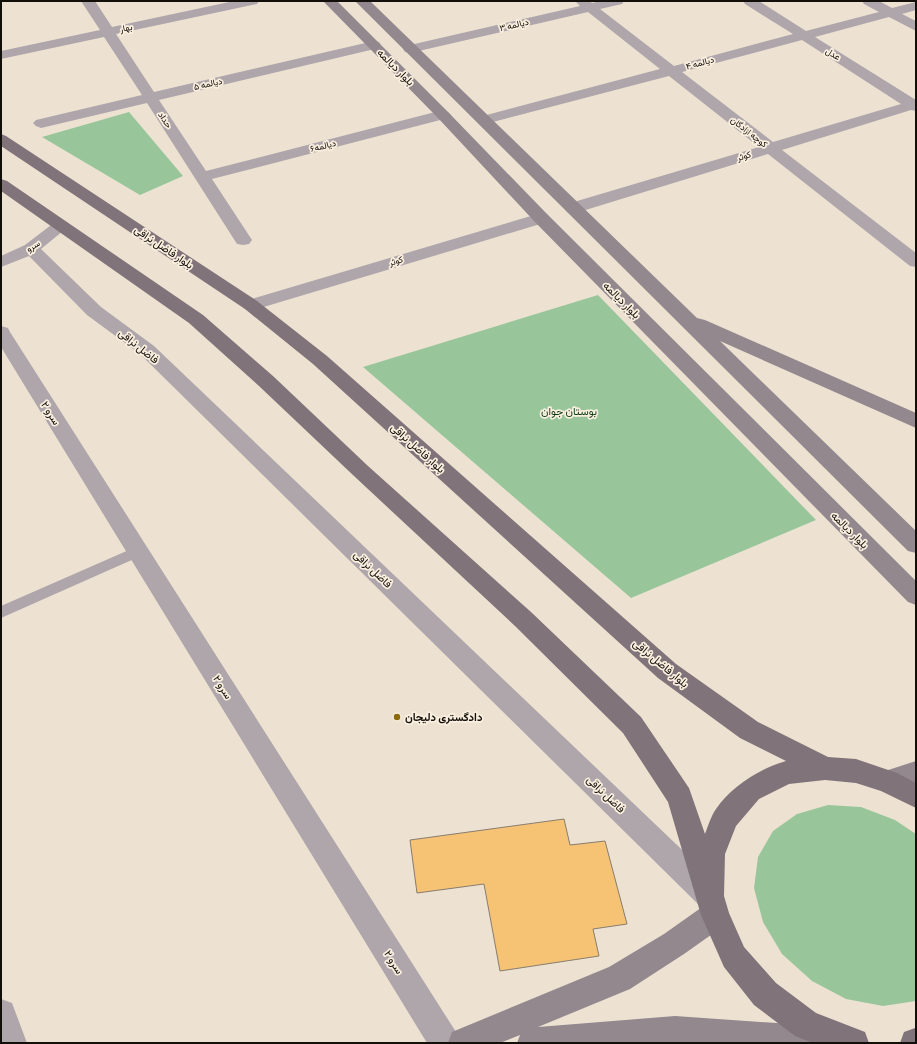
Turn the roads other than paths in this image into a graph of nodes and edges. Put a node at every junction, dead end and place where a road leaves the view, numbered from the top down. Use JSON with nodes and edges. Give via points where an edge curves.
{"nodes":[{"id":1,"x":88,"y":1,"type":"edge"},
{"id":2,"x":252,"y":1,"type":"edge"},
{"id":3,"x":330,"y":1,"type":"edge"},
{"id":4,"x":362,"y":1,"type":"edge"},
{"id":5,"x":617,"y":1,"type":"edge"},
{"id":6,"x":750,"y":1,"type":"edge"},
{"id":7,"x":869,"y":1,"type":"edge"},
{"id":8,"x":586,"y":4,"type":"edge"},
{"id":9,"x":916,"y":6,"type":"edge"},
{"id":10,"x":890,"y":13,"type":"junction"},
{"id":11,"x":916,"y":26,"type":"edge"},
{"id":12,"x":108,"y":32,"type":"junction"},
{"id":13,"x":804,"y":36,"type":"junction"},
{"id":14,"x":374,"y":45,"type":"junction"},
{"id":15,"x":410,"y":49,"type":"junction"},
{"id":16,"x":1,"y":55,"type":"edge"},
{"id":17,"x":670,"y":71,"type":"junction"},
{"id":18,"x":150,"y":97,"type":"junction"},
{"id":19,"x":915,"y":105,"type":"edge"},
{"id":20,"x":443,"y":115,"type":"junction"},
{"id":21,"x":484,"y":120,"type":"junction"},
{"id":22,"x":41,"y":123,"type":"dead end"},
{"id":23,"x":1,"y":139,"type":"edge"},
{"id":24,"x":770,"y":148,"type":"junction"},
{"id":25,"x":202,"y":178,"type":"junction"},
{"id":26,"x":1,"y":184,"type":"edge"},
{"id":27,"x":573,"y":208,"type":"junction"},
{"id":28,"x":541,"y":218,"type":"junction"},
{"id":29,"x":62,"y":226,"type":"junction"},
{"id":30,"x":243,"y":240,"type":"dead end"},
{"id":31,"x":31,"y":249,"type":"junction"},
{"id":32,"x":1,"y":262,"type":"edge"},
{"id":33,"x":916,"y":262,"type":"edge"},
{"id":34,"x":251,"y":305,"type":"junction"},
{"id":35,"x":685,"y":318,"type":"junction"},
{"id":36,"x":1,"y":332,"type":"edge"},
{"id":37,"x":916,"y":421,"type":"edge"},
{"id":38,"x":916,"y":545,"type":"edge"},
{"id":39,"x":138,"y":551,"type":"junction"},
{"id":40,"x":916,"y":596,"type":"edge"},
{"id":41,"x":1,"y":612,"type":"edge"},
{"id":42,"x":825,"y":768,"type":"junction"},
{"id":43,"x":916,"y":773,"type":"edge"},
{"id":44,"x":888,"y":781,"type":"junction"},
{"id":45,"x":916,"y":796,"type":"edge"},
{"id":46,"x":712,"y":905,"type":"junction"},
{"id":47,"x":1,"y":1014,"type":"edge"},
{"id":48,"x":12,"y":1043,"type":"edge"},
{"id":49,"x":445,"y":1043,"type":"edge"},
{"id":50,"x":463,"y":1043,"type":"edge"},
{"id":51,"x":532,"y":1043,"type":"edge"},
{"id":52,"x":854,"y":1043,"type":"edge"}],
"edges":[{"from":1,"to":12,"type":"street","name":"حداد"},
{"from":2,"to":12,"type":"street","name":"بهار"},
{"from":3,"to":14,"type":"street","name":"بلوار دیالمه"},
{"from":4,"to":15,"type":"street","name":"بلوار دیالمه"},
{"from":5,"to":8,"type":"street","name":"دیالمه ۳"},
{"from":6,"to":13,"type":"street","name":"عدل"},
{"from":7,"to":10,"type":"street"},
{"from":8,"to":15,"type":"street","name":"دیالمه ۳"},
{"from":8,"to":17,"type":"street","name":"کوچه ازادگان"},
{"from":9,"to":10,"type":"street","name":"دیالمه ۴"},
{"from":10,"to":11,"type":"street"},
{"from":10,"to":13,"type":"street","name":"دیالمه ۴"},
{"from":12,"to":16,"type":"street","name":"بهار"},
{"from":12,"to":18,"type":"street","name":"حداد"},
{"from":13,"to":17,"type":"street","name":"دیالمه ۴"},
{"from":13,"to":19,"type":"street","name":"عدل"},
{"from":14,"to":18,"type":"street","name":"دیالمه ۵"},
{"from":14,"to":20,"type":"street","name":"بلوار دیالمه"},
{"from":15,"to":21,"type":"street","name":"بلوار دیالمه"},
{"from":17,"to":21,"type":"street","name":"دیالمه ۴"},
{"from":17,"to":24,"type":"street","name":"کوچه ازادگان"},
{"from":18,"to":22,"type":"street","name":"دیالمه ۵"},
{"from":18,"to":25,"type":"street","name":"حداد"},
{"from":19,"to":24,"type":"street","name":"کوثر"},
{"from":20,"to":25,"type":"street","name":"دیالمه۶"},
{"from":20,"to":28,"type":"street","name":"بلوار دیالمه"},
{"from":21,"to":27,"type":"street","name":"بلوار دیالمه"},
{"from":23,"to":34,"type":"main road","name":"بلوار فاضل نراقی"},
{"from":24,"to":27,"type":"street","name":"کوثر"},
{"from":24,"to":33,"type":"street","name":"کوچه ازادگان"},
{"from":25,"to":30,"type":"street","name":"حداد"},
{"from":26,"to":29,"type":"main road"},
{"from":27,"to":28,"type":"street"},
{"from":27,"to":35,"type":"street","name":"بلوار دیالمه"},
{"from":28,"to":34,"type":"street","name":"کوثر"},
{"from":28,"to":40,"type":"street","name":"بلوار دیالمه"},
{"from":29,"to":31,"type":"street","name":"سرو"},
{"from":29,"to":46,"type":"main road","via":[[202,324],[523,619],[632,725],[680,797]]},
{"from":31,"to":32,"type":"street","name":"سرو"},
{"from":31,"to":46,"type":"street","name":"فاضل نراقی","via":[[94,311],[148,350]]},
{"from":34,"to":42,"type":"main road","name":"بلوار فاضل نراقی","via":[[320,360],[667,671],[749,730]]},
{"from":35,"to":37,"type":"street"},
{"from":35,"to":38,"type":"street","name":"بلوار دیالمه"},
{"from":36,"to":39,"type":"street","name":"سرو ۲"},
{"from":39,"to":41,"type":"lane"},
{"from":39,"to":49,"type":"street","name":"سرو ۲"},
{"from":42,"to":44,"type":"main road","via":[[856,771]]},
{"from":42,"to":46,"type":"main road","via":[[785,773],[750,790],[725,818],[711,854]]},
{"from":43,"to":44,"type":"street"},
{"from":44,"to":45,"type":"main road"},
{"from":46,"to":50,"type":"street","via":[[674,944],[619,978]]},
{"from":46,"to":52,"type":"main road","via":[[734,957],[765,994],[806,1025]]},
{"from":47,"to":48,"type":"street"},
{"from":51,"to":52,"type":"street","via":[[675,1032]]}]}
